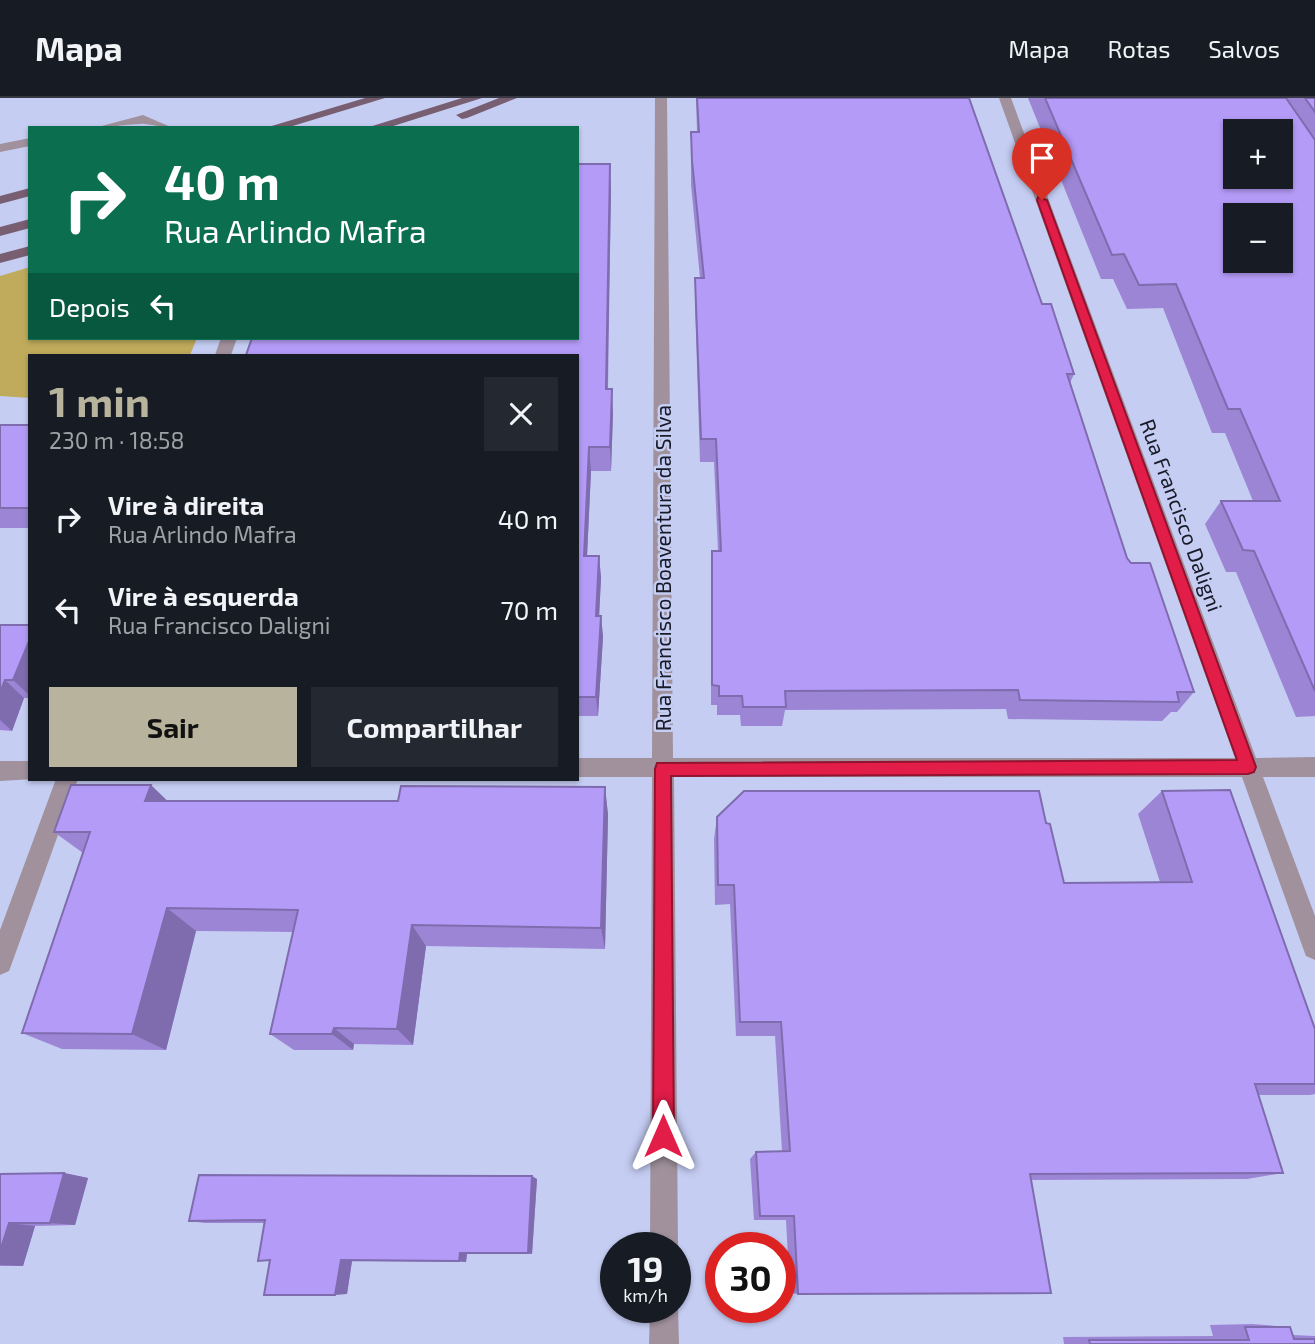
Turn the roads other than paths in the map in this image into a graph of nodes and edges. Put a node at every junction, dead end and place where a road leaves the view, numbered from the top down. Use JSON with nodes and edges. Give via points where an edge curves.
{"nodes":[{"id":1,"x":379,"y":98,"type":"edge"},
{"id":2,"x":477,"y":98,"type":"edge"},
{"id":3,"x":511,"y":98,"type":"edge"},
{"id":4,"x":661,"y":98,"type":"edge"},
{"id":5,"x":1005,"y":98,"type":"edge"},
{"id":6,"x":110,"y":126,"type":"edge"},
{"id":7,"x":162,"y":126,"type":"edge"},
{"id":8,"x":278,"y":126,"type":"edge"},
{"id":9,"x":379,"y":126,"type":"edge"},
{"id":10,"x":425,"y":126,"type":"edge"},
{"id":11,"x":28,"y":142,"type":"edge"},
{"id":12,"x":0,"y":148,"type":"edge"},
{"id":13,"x":28,"y":186,"type":"edge"},
{"id":14,"x":0,"y":192,"type":"edge"},
{"id":15,"x":28,"y":193,"type":"edge"},
{"id":16,"x":0,"y":200,"type":"edge"},
{"id":17,"x":28,"y":224,"type":"edge"},
{"id":18,"x":0,"y":232,"type":"edge"},
{"id":19,"x":28,"y":251,"type":"edge"},
{"id":20,"x":0,"y":259,"type":"edge"},
{"id":21,"x":1248,"y":767,"type":"junction"},
{"id":22,"x":1315,"y":767,"type":"edge"},
{"id":23,"x":579,"y":768,"type":"edge"},
{"id":24,"x":663,"y":769,"type":"junction"},
{"id":25,"x":0,"y":771,"type":"edge"},
{"id":26,"x":28,"y":771,"type":"edge"},
{"id":27,"x":66,"y":781,"type":"edge"},
{"id":28,"x":1315,"y":948,"type":"edge"},
{"id":29,"x":0,"y":963,"type":"edge"},
{"id":30,"x":664,"y":1232,"type":"edge"},
{"id":31,"x":664,"y":1323,"type":"edge"},
{"id":32,"x":664,"y":1344,"type":"edge"}],
"edges":[{"from":1,"to":8,"type":"main road"},
{"from":2,"to":9,"type":"main road"},
{"from":3,"to":10,"type":"main road"},
{"from":4,"to":24,"type":"street","name":"Rua Francisco Boaventura da Silva"},
{"from":5,"to":21,"type":"street","name":"Rua Francisco Daligni"},
{"from":6,"to":7,"type":"street","via":[[144,119]]},
{"from":11,"to":12,"type":"street"},
{"from":13,"to":14,"type":"main road"},
{"from":15,"to":16,"type":"main road"},
{"from":17,"to":18,"type":"main road"},
{"from":19,"to":20,"type":"main road"},
{"from":21,"to":22,"type":"street"},
{"from":21,"to":24,"type":"street"},
{"from":21,"to":28,"type":"street","name":"Rua Francisco Daligni"},
{"from":23,"to":24,"type":"street"},
{"from":24,"to":30,"type":"street","name":"Rua Francisco Boaventura da Silva"},
{"from":25,"to":26,"type":"street"},
{"from":27,"to":29,"type":"street"},
{"from":31,"to":32,"type":"street"}]}
